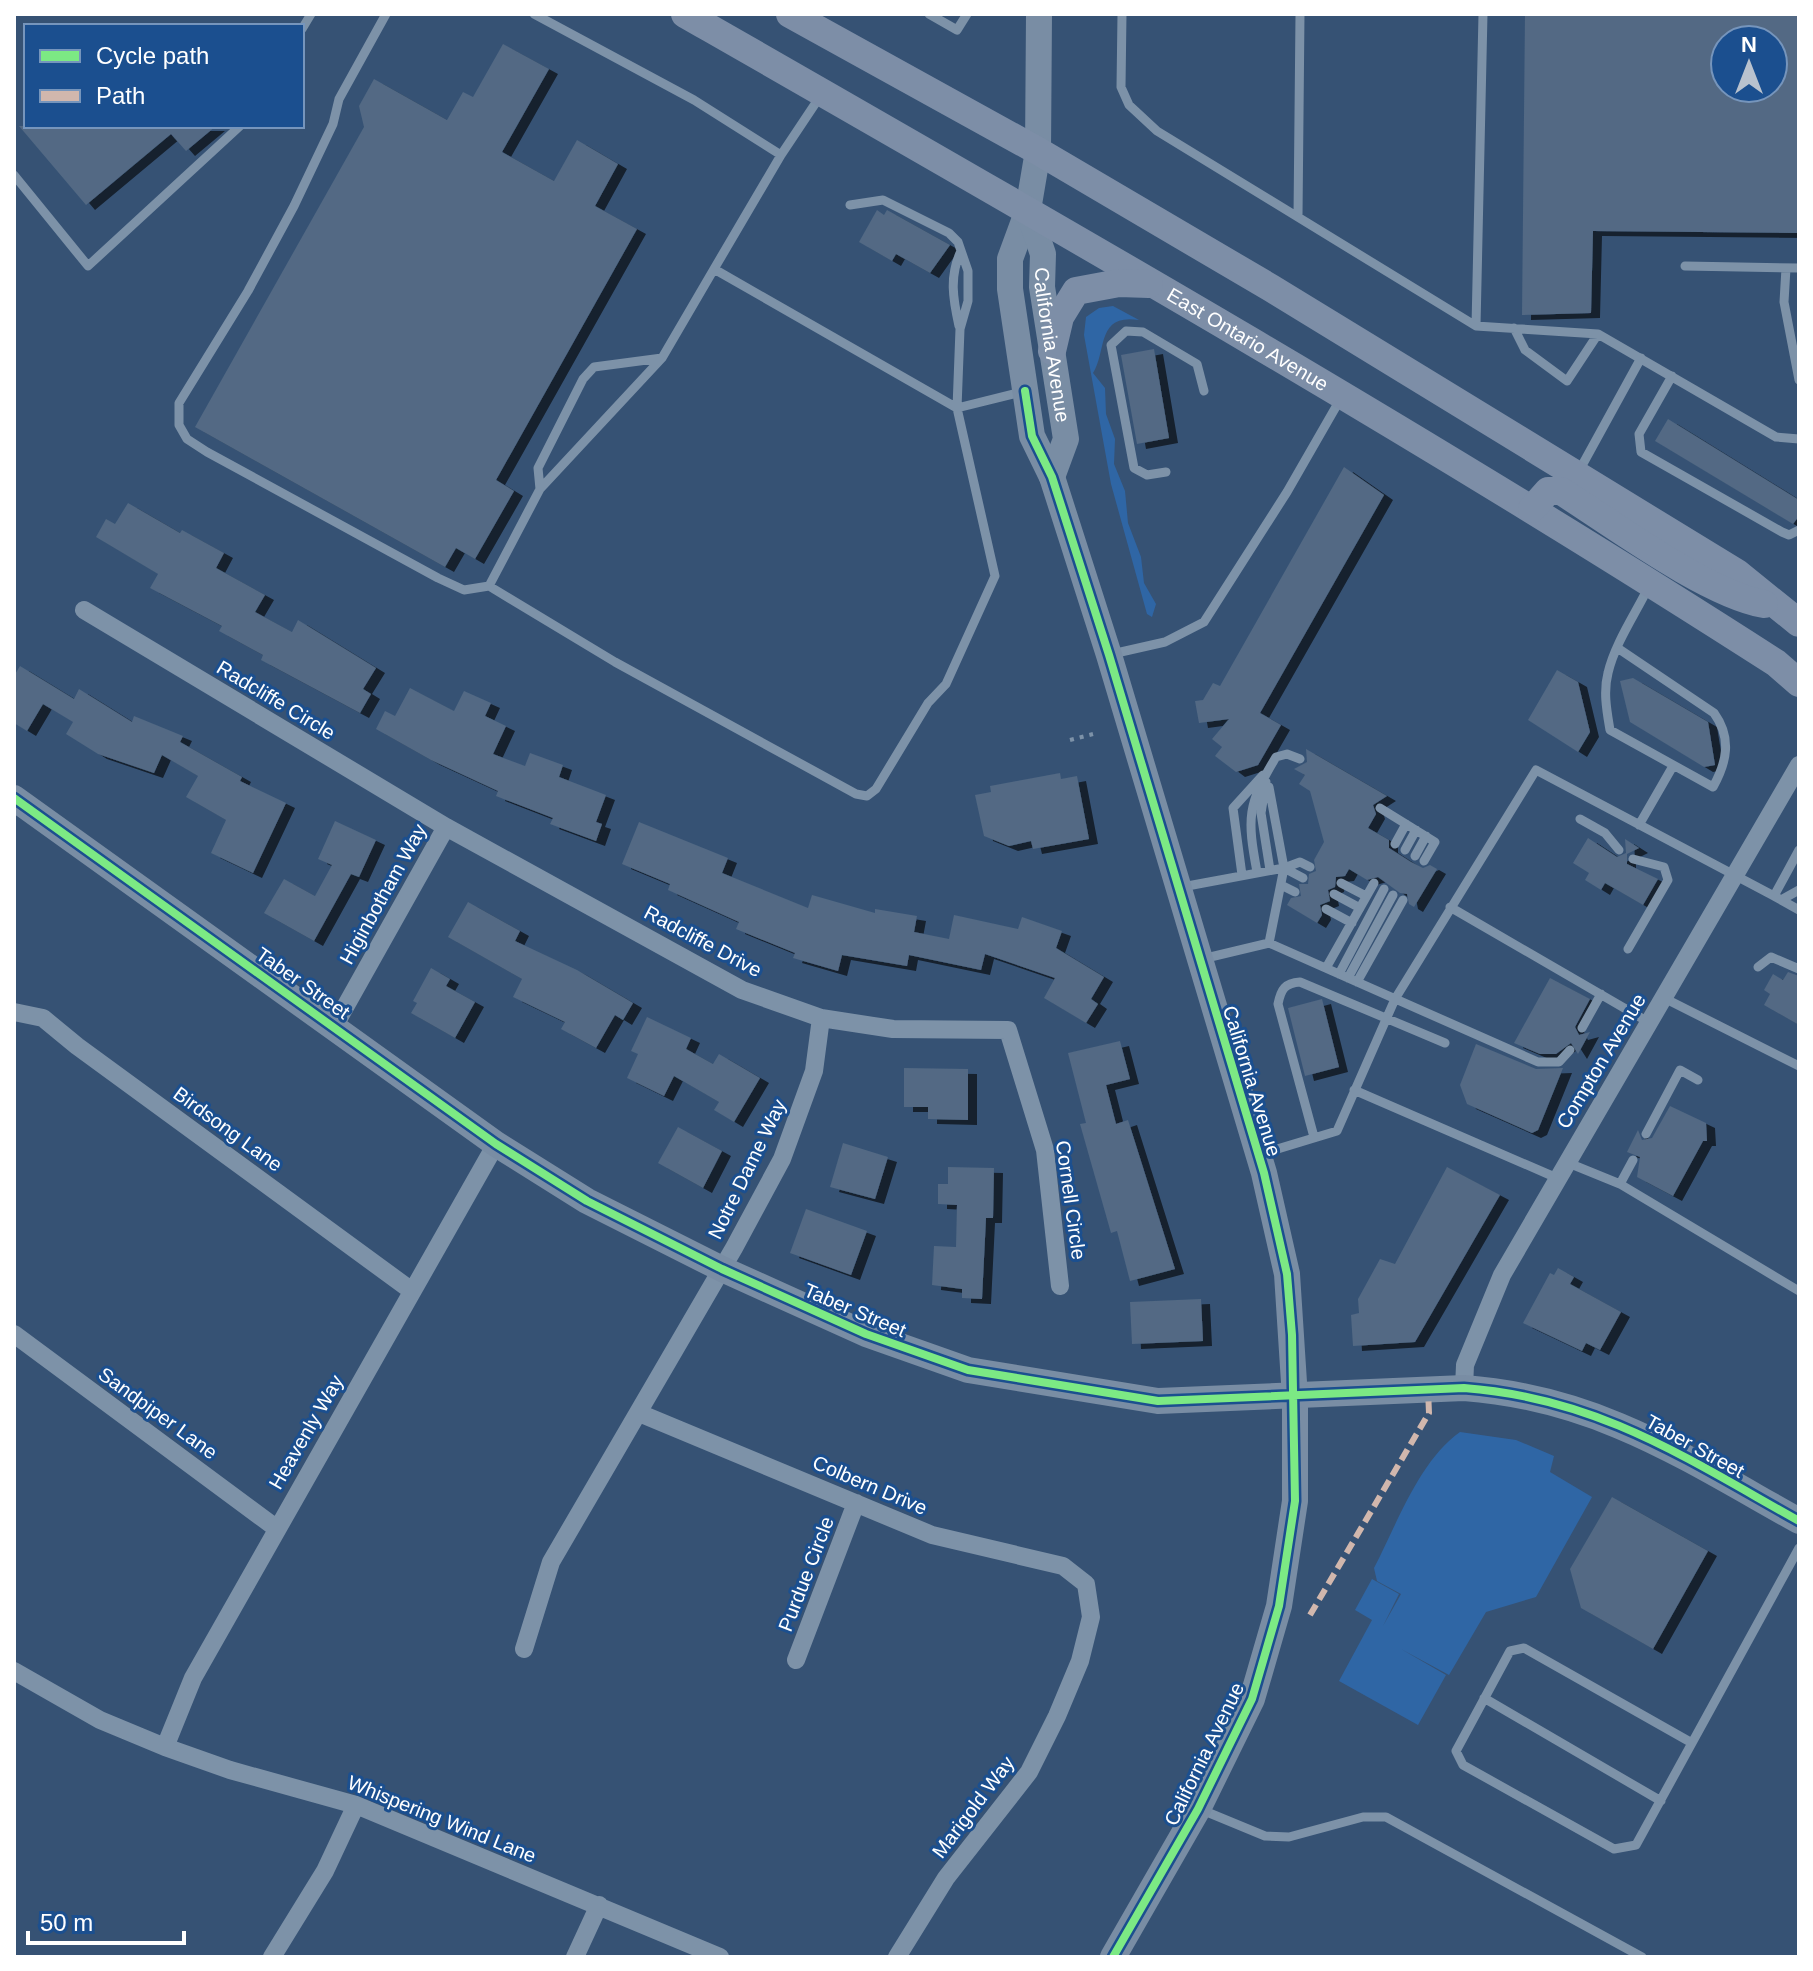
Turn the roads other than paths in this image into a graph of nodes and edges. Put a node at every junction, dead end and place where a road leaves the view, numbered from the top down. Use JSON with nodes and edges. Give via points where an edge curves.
{"nodes":[{"id":1,"x":386,"y":14,"type":"edge"},
{"id":2,"x":534,"y":14,"type":"edge"},
{"id":3,"x":685,"y":14,"type":"edge"},
{"id":4,"x":790,"y":14,"type":"edge"},
{"id":5,"x":929,"y":14,"type":"edge"},
{"id":6,"x":1039,"y":14,"type":"edge"},
{"id":7,"x":1122,"y":14,"type":"edge"},
{"id":8,"x":1300,"y":14,"type":"edge"},
{"id":9,"x":1483,"y":14,"type":"edge"},
{"id":10,"x":966,"y":15,"type":"edge"},
{"id":11,"x":822,"y":93,"type":"junction"},
{"id":12,"x":238,"y":128,"type":"edge"},
{"id":13,"x":1038,"y":151,"type":"junction"},
{"id":14,"x":781,"y":155,"type":"junction"},
{"id":15,"x":14,"y":175,"type":"edge"},
{"id":16,"x":850,"y":205,"type":"dead end"},
{"id":17,"x":1028,"y":210,"type":"junction"},
{"id":18,"x":1298,"y":216,"type":"junction"},
{"id":19,"x":961,"y":251,"type":"junction"},
{"id":20,"x":1685,"y":266,"type":"dead end"},
{"id":21,"x":1786,"y":268,"type":"junction"},
{"id":22,"x":1799,"y":268,"type":"edge"},
{"id":23,"x":714,"y":269,"type":"junction"},
{"id":24,"x":1153,"y":284,"type":"junction"},
{"id":25,"x":1476,"y":326,"type":"junction"},
{"id":26,"x":1514,"y":328,"type":"junction"},
{"id":27,"x":960,"y":329,"type":"junction"},
{"id":28,"x":1598,"y":334,"type":"junction"},
{"id":29,"x":1052,"y":351,"type":"junction"},
{"id":30,"x":662,"y":358,"type":"junction"},
{"id":31,"x":1641,"y":358,"type":"junction"},
{"id":32,"x":1672,"y":376,"type":"junction"},
{"id":33,"x":1799,"y":380,"type":"edge"},
{"id":34,"x":1025,"y":391,"type":"junction"},
{"id":35,"x":1204,"y":391,"type":"dead end"},
{"id":36,"x":1341,"y":396,"type":"junction"},
{"id":37,"x":957,"y":408,"type":"junction"},
{"id":38,"x":1799,"y":439,"type":"edge"},
{"id":39,"x":1166,"y":472,"type":"dead end"},
{"id":40,"x":1577,"y":473,"type":"junction"},
{"id":41,"x":1052,"y":477,"type":"junction"},
{"id":42,"x":540,"y":489,"type":"junction"},
{"id":43,"x":1532,"y":509,"type":"junction"},
{"id":44,"x":1799,"y":530,"type":"edge"},
{"id":45,"x":1651,"y":583,"type":"junction"},
{"id":46,"x":489,"y":586,"type":"junction"},
{"id":47,"x":84,"y":610,"type":"dead end"},
{"id":48,"x":1793,"y":615,"type":"edge"},
{"id":49,"x":1619,"y":649,"type":"junction"},
{"id":50,"x":1109,"y":655,"type":"junction"},
{"id":51,"x":1799,"y":683,"type":"edge"},
{"id":52,"x":1300,"y":759,"type":"dead end"},
{"id":53,"x":1799,"y":765,"type":"edge"},
{"id":54,"x":1673,"y":766,"type":"junction"},
{"id":55,"x":1268,"y":771,"type":"junction"},
{"id":56,"x":14,"y":798,"type":"edge"},
{"id":57,"x":1380,"y":808,"type":"dead end"},
{"id":58,"x":1580,"y":819,"type":"dead end"},
{"id":59,"x":1639,"y":825,"type":"junction"},
{"id":60,"x":446,"y":827,"type":"junction"},
{"id":61,"x":1411,"y":827,"type":"junction"},
{"id":62,"x":1395,"y":844,"type":"dead end"},
{"id":63,"x":1405,"y":850,"type":"dead end"},
{"id":64,"x":1619,"y":850,"type":"dead end"},
{"id":65,"x":1799,"y":850,"type":"edge"},
{"id":66,"x":1420,"y":858,"type":"dead end"},
{"id":67,"x":1633,"y":859,"type":"dead end"},
{"id":68,"x":1799,"y":866,"type":"edge"},
{"id":69,"x":1310,"y":867,"type":"dead end"},
{"id":70,"x":1284,"y":868,"type":"junction"},
{"id":71,"x":1270,"y":870,"type":"junction"},
{"id":72,"x":1257,"y":872,"type":"junction"},
{"id":73,"x":1787,"y":873,"type":"junction"},
{"id":74,"x":1242,"y":875,"type":"junction"},
{"id":75,"x":1303,"y":878,"type":"dead end"},
{"id":76,"x":1734,"y":878,"type":"junction"},
{"id":77,"x":1341,"y":883,"type":"dead end"},
{"id":78,"x":1374,"y":883,"type":"dead end"},
{"id":79,"x":1281,"y":885,"type":"junction"},
{"id":80,"x":1177,"y":888,"type":"junction"},
{"id":81,"x":1384,"y":889,"type":"dead end"},
{"id":82,"x":1799,"y":890,"type":"edge"},
{"id":83,"x":1295,"y":892,"type":"dead end"},
{"id":84,"x":1334,"y":894,"type":"dead end"},
{"id":85,"x":1367,"y":895,"type":"junction"},
{"id":86,"x":1398,"y":898,"type":"dead end"},
{"id":87,"x":1778,"y":898,"type":"junction"},
{"id":88,"x":1388,"y":905,"type":"junction"},
{"id":89,"x":1450,"y":907,"type":"junction"},
{"id":90,"x":1360,"y":908,"type":"junction"},
{"id":91,"x":1326,"y":909,"type":"dead end"},
{"id":92,"x":1799,"y":910,"type":"edge"},
{"id":93,"x":1352,"y":923,"type":"junction"},
{"id":94,"x":1269,"y":943,"type":"junction"},
{"id":95,"x":1628,"y":949,"type":"dead end"},
{"id":96,"x":1199,"y":960,"type":"junction"},
{"id":97,"x":1758,"y":967,"type":"dead end"},
{"id":98,"x":1326,"y":968,"type":"junction"},
{"id":99,"x":1799,"y":969,"type":"edge"},
{"id":100,"x":1348,"y":978,"type":"junction"},
{"id":101,"x":1601,"y":994,"type":"junction"},
{"id":102,"x":1664,"y":998,"type":"junction"},
{"id":103,"x":1395,"y":999,"type":"junction"},
{"id":104,"x":14,"y":1012,"type":"edge"},
{"id":105,"x":1386,"y":1016,"type":"junction"},
{"id":106,"x":821,"y":1018,"type":"junction"},
{"id":107,"x":1650,"y":1023,"type":"junction"},
{"id":108,"x":335,"y":1025,"type":"junction"},
{"id":109,"x":1582,"y":1028,"type":"dead end"},
{"id":110,"x":1008,"y":1030,"type":"joint"},
{"id":111,"x":1445,"y":1043,"type":"dead end"},
{"id":112,"x":1570,"y":1050,"type":"dead end"},
{"id":113,"x":1799,"y":1066,"type":"edge"},
{"id":114,"x":1698,"y":1080,"type":"dead end"},
{"id":115,"x":1354,"y":1090,"type":"junction"},
{"id":116,"x":1646,"y":1134,"type":"dead end"},
{"id":117,"x":1314,"y":1137,"type":"junction"},
{"id":118,"x":496,"y":1144,"type":"junction"},
{"id":119,"x":1258,"y":1155,"type":"junction"},
{"id":120,"x":1633,"y":1160,"type":"dead end"},
{"id":121,"x":1562,"y":1170,"type":"junction"},
{"id":122,"x":1620,"y":1184,"type":"junction"},
{"id":123,"x":722,"y":1269,"type":"junction"},
{"id":124,"x":1060,"y":1286,"type":"dead end"},
{"id":125,"x":412,"y":1291,"type":"junction"},
{"id":126,"x":1799,"y":1291,"type":"edge"},
{"id":127,"x":14,"y":1334,"type":"edge"},
{"id":128,"x":1464,"y":1388,"type":"junction"},
{"id":129,"x":1295,"y":1398,"type":"junction"},
{"id":130,"x":639,"y":1413,"type":"junction"},
{"id":131,"x":856,"y":1503,"type":"junction"},
{"id":132,"x":1799,"y":1521,"type":"edge"},
{"id":133,"x":276,"y":1528,"type":"junction"},
{"id":134,"x":1799,"y":1548,"type":"edge"},
{"id":135,"x":1086,"y":1584,"type":"joint"},
{"id":136,"x":524,"y":1649,"type":"dead end"},
{"id":137,"x":796,"y":1660,"type":"dead end"},
{"id":138,"x":14,"y":1671,"type":"edge"},
{"id":139,"x":1484,"y":1698,"type":"junction"},
{"id":140,"x":1692,"y":1743,"type":"junction"},
{"id":141,"x":165,"y":1747,"type":"junction"},
{"id":142,"x":1661,"y":1801,"type":"junction"},
{"id":143,"x":356,"y":1805,"type":"junction"},
{"id":144,"x":1198,"y":1809,"type":"junction"},
{"id":145,"x":599,"y":1905,"type":"junction"},
{"id":146,"x":272,"y":1957,"type":"edge"},
{"id":147,"x":575,"y":1957,"type":"edge"},
{"id":148,"x":720,"y":1957,"type":"edge"},
{"id":149,"x":897,"y":1957,"type":"edge"},
{"id":150,"x":1113,"y":1957,"type":"edge"},
{"id":151,"x":1642,"y":1957,"type":"edge"}],
"edges":[{"from":1,"to":46,"type":"lane","via":[[339,99],[333,124],[294,206],[179,403],[179,425],[187,439],[207,452],[438,578],[464,590]]},
{"from":2,"to":14,"type":"lane","via":[[694,100]]},
{"from":3,"to":11,"type":"main road","name":"East Ontario Avenue"},
{"from":4,"to":13,"type":"main road"},
{"from":5,"to":10,"type":"lane","via":[[957,30]]},
{"from":6,"to":13,"type":"main road","name":"California Avenue"},
{"from":7,"to":18,"type":"lane","via":[[1121,87],[1129,105],[1157,131]]},
{"from":8,"to":18,"type":"lane"},
{"from":9,"to":25,"type":"lane"},
{"from":11,"to":14,"type":"lane"},
{"from":11,"to":17,"type":"main road","name":"East Ontario Avenue"},
{"from":12,"to":15,"type":"lane","via":[[88,266]]},
{"from":13,"to":17,"type":"main road","name":"California Avenue"},
{"from":13,"to":40,"type":"main road"},
{"from":14,"to":23,"type":"lane"},
{"from":16,"to":19,"type":"lane","via":[[883,200],[901,207],[949,233]]},
{"from":17,"to":24,"type":"main road","name":"East Ontario Avenue"},
{"from":17,"to":29,"type":"main road","name":"California Avenue","via":[[1043,254],[1042,287]]},
{"from":17,"to":34,"type":"main road","name":"California Avenue","via":[[1010,259]]},
{"from":18,"to":25,"type":"lane"},
{"from":19,"to":27,"type":"lane","via":[[968,271],[968,301]]},
{"from":19,"to":27,"type":"lane","via":[[953,269]]},
{"from":20,"to":21,"type":"lane"},
{"from":21,"to":22,"type":"lane"},
{"from":21,"to":33,"type":"lane","via":[[1784,302]]},
{"from":23,"to":30,"type":"lane"},
{"from":23,"to":37,"type":"lane"},
{"from":24,"to":29,"type":"main road","via":[[1119,283],[1076,291],[1060,317]]},
{"from":24,"to":36,"type":"main road","name":"East Ontario Avenue"},
{"from":25,"to":26,"type":"lane"},
{"from":26,"to":28,"type":"lane"},
{"from":26,"to":28,"type":"lane","via":[[1525,350],[1567,381]]},
{"from":27,"to":37,"type":"lane"},
{"from":28,"to":31,"type":"lane"},
{"from":29,"to":41,"type":"main road","name":"California Avenue","via":[[1066,439]]},
{"from":30,"to":42,"type":"lane"},
{"from":30,"to":42,"type":"lane","via":[[594,367],[538,468]]},
{"from":31,"to":32,"type":"lane"},
{"from":31,"to":40,"type":"lane"},
{"from":32,"to":38,"type":"lane","via":[[1776,437]]},
{"from":32,"to":44,"type":"lane","via":[[1639,434],[1641,452],[1782,532]]},
{"from":34,"to":37,"type":"lane"},
{"from":34,"to":41,"type":"main road","name":"California Avenue","via":[[1032,436]]},
{"from":35,"to":39,"type":"lane","via":[[1197,364],[1143,332],[1126,331],[1111,345],[1134,468],[1147,475]]},
{"from":36,"to":43,"type":"main road","name":"East Ontario Avenue"},
{"from":36,"to":50,"type":"lane","via":[[1204,622],[1165,642]]},
{"from":37,"to":46,"type":"lane","via":[[995,576],[946,684],[867,796],[642,677]]},
{"from":40,"to":48,"type":"main road","via":[[1737,573]]},
{"from":41,"to":50,"type":"main road","name":"California Avenue"},
{"from":42,"to":46,"type":"lane"},
{"from":43,"to":45,"type":"main road","name":"East Ontario Avenue"},
{"from":43,"to":48,"type":"main road","via":[[1548,491],[1561,491],[1706,581]]},
{"from":45,"to":49,"type":"lane"},
{"from":45,"to":51,"type":"main road","name":"East Ontario Avenue"},
{"from":47,"to":60,"type":"street","name":"Radcliffe Circle"},
{"from":49,"to":54,"type":"lane","via":[[1608,672],[1605,697],[1610,730]]},
{"from":49,"to":54,"type":"lane","via":[[1721,723],[1728,760],[1713,787]]},
{"from":50,"to":80,"type":"main road","name":"California Avenue"},
{"from":52,"to":55,"type":"lane","via":[[1276,757]]},
{"from":53,"to":76,"type":"street","name":"Compton Avenue"},
{"from":54,"to":59,"type":"lane"},
{"from":55,"to":70,"type":"lane"},
{"from":55,"to":71,"type":"lane","via":[[1261,813]]},
{"from":55,"to":72,"type":"lane","via":[[1251,807]]},
{"from":55,"to":74,"type":"lane","via":[[1233,808]]},
{"from":56,"to":108,"type":"main road","name":"Taber Street"},
{"from":57,"to":61,"type":"lane"},
{"from":58,"to":64,"type":"lane","via":[[1605,833]]},
{"from":59,"to":76,"type":"lane"},
{"from":59,"to":89,"type":"lane","via":[[1536,770]]},
{"from":60,"to":106,"type":"street","name":"Radcliffe Drive","via":[[742,990]]},
{"from":60,"to":108,"type":"street","name":"Higinbotham Way"},
{"from":61,"to":62,"type":"lane"},
{"from":61,"to":63,"type":"lane"},
{"from":61,"to":66,"type":"lane","via":[[1435,842]]},
{"from":65,"to":73,"type":"lane"},
{"from":67,"to":95,"type":"lane","via":[[1664,867],[1668,880]]},
{"from":68,"to":73,"type":"lane"},
{"from":69,"to":70,"type":"lane","via":[[1300,862]]},
{"from":70,"to":71,"type":"lane"},
{"from":70,"to":75,"type":"lane"},
{"from":70,"to":79,"type":"lane"},
{"from":71,"to":72,"type":"lane"},
{"from":72,"to":74,"type":"lane"},
{"from":73,"to":87,"type":"lane"},
{"from":74,"to":80,"type":"lane"},
{"from":76,"to":87,"type":"lane"},
{"from":76,"to":102,"type":"street","name":"Compton Avenue"},
{"from":77,"to":85,"type":"lane"},
{"from":78,"to":85,"type":"lane"},
{"from":79,"to":83,"type":"lane"},
{"from":79,"to":94,"type":"lane"},
{"from":80,"to":96,"type":"main road","name":"California Avenue"},
{"from":81,"to":88,"type":"lane"},
{"from":82,"to":87,"type":"lane"},
{"from":84,"to":90,"type":"lane"},
{"from":85,"to":90,"type":"lane"},
{"from":86,"to":88,"type":"lane"},
{"from":87,"to":92,"type":"lane"},
{"from":88,"to":100,"type":"lane"},
{"from":88,"to":100,"type":"lane"},
{"from":89,"to":101,"type":"lane"},
{"from":89,"to":103,"type":"lane"},
{"from":90,"to":93,"type":"lane"},
{"from":91,"to":93,"type":"lane"},
{"from":93,"to":98,"type":"lane"},
{"from":94,"to":96,"type":"lane"},
{"from":94,"to":98,"type":"lane"},
{"from":96,"to":119,"type":"main road","name":"California Avenue"},
{"from":97,"to":99,"type":"lane","via":[[1771,957]]},
{"from":98,"to":100,"type":"lane"},
{"from":100,"to":103,"type":"lane"},
{"from":101,"to":107,"type":"lane"},
{"from":101,"to":109,"type":"lane"},
{"from":102,"to":107,"type":"street","name":"Compton Avenue"},
{"from":102,"to":113,"type":"lane"},
{"from":103,"to":105,"type":"lane"},
{"from":103,"to":112,"type":"lane","via":[[1538,1062],[1559,1062]]},
{"from":104,"to":125,"type":"street","name":"Birdsong Lane","via":[[43,1018]]},
{"from":105,"to":111,"type":"lane"},
{"from":105,"to":115,"type":"lane"},
{"from":105,"to":117,"type":"lane","via":[[1300,982],[1280,991],[1278,1004]]},
{"from":106,"to":110,"type":"street","name":"Radcliffe Drive","via":[[893,1029]]},
{"from":106,"to":123,"type":"street","name":"Notre Dame Way","via":[[820,1044],[803,1107],[782,1159]]},
{"from":107,"to":121,"type":"street","name":"Compton Avenue"},
{"from":108,"to":118,"type":"main road","name":"Taber Street"},
{"from":110,"to":124,"type":"street","name":"Cornell Circle","via":[[1045,1150]]},
{"from":114,"to":116,"type":"lane","via":[[1680,1070]]},
{"from":115,"to":117,"type":"lane","via":[[1337,1131]]},
{"from":115,"to":121,"type":"lane"},
{"from":117,"to":119,"type":"lane"},
{"from":118,"to":123,"type":"main road","name":"Taber Street","via":[[587,1201]]},
{"from":118,"to":125,"type":"street","name":"Heavenly Way"},
{"from":119,"to":129,"type":"main road","name":"California Avenue","via":[[1287,1274]]},
{"from":120,"to":122,"type":"lane"},
{"from":121,"to":122,"type":"lane"},
{"from":121,"to":128,"type":"street","name":"Compton Avenue","via":[[1502,1275],[1465,1365]]},
{"from":122,"to":126,"type":"lane"},
{"from":123,"to":129,"type":"main road","name":"Taber Street","via":[[866,1334],[968,1370],[1158,1401]]},
{"from":123,"to":130,"type":"street","name":"Notre Dame Way"},
{"from":125,"to":133,"type":"street","name":"Heavenly Way"},
{"from":127,"to":133,"type":"street","name":"Sandpiper Lane"},
{"from":128,"to":129,"type":"main road","name":"Taber Street"},
{"from":128,"to":132,"type":"main road","name":"Taber Street","via":[[1497,1390],[1615,1421]]},
{"from":129,"to":144,"type":"main road","name":"California Avenue","via":[[1295,1501],[1279,1606],[1252,1699]]},
{"from":130,"to":131,"type":"street","name":"Colbern Drive"},
{"from":130,"to":136,"type":"street","name":"Notre Dame Way","via":[[551,1562]]},
{"from":131,"to":135,"type":"street","name":"Colbern Drive","via":[[932,1535],[1063,1566]]},
{"from":131,"to":137,"type":"street","name":"Purdue Circle"},
{"from":133,"to":141,"type":"street","name":"Heavenly Way","via":[[193,1678]]},
{"from":134,"to":140,"type":"lane"},
{"from":135,"to":149,"type":"street","name":"Marigold Way","via":[[1091,1617],[1080,1661],[1029,1772],[946,1878]]},
{"from":138,"to":141,"type":"street","name":"Whispering Wind Lane","via":[[100,1720]]},
{"from":139,"to":140,"type":"lane","via":[[1510,1651],[1524,1648]]},
{"from":139,"to":142,"type":"lane"},
{"from":139,"to":142,"type":"lane","via":[[1456,1751],[1463,1765],[1614,1849],[1636,1845]]},
{"from":140,"to":142,"type":"lane"},
{"from":141,"to":143,"type":"street","name":"Whispering Wind Lane"},
{"from":143,"to":145,"type":"street","name":"Whispering Wind Lane"},
{"from":143,"to":146,"type":"street","via":[[325,1871]]},
{"from":144,"to":150,"type":"main road","name":"California Avenue"},
{"from":144,"to":151,"type":"lane","via":[[1265,1836],[1289,1837],[1363,1817],[1386,1817]]},
{"from":145,"to":147,"type":"street"},
{"from":145,"to":148,"type":"street","name":"Whispering Wind Lane"}]}
